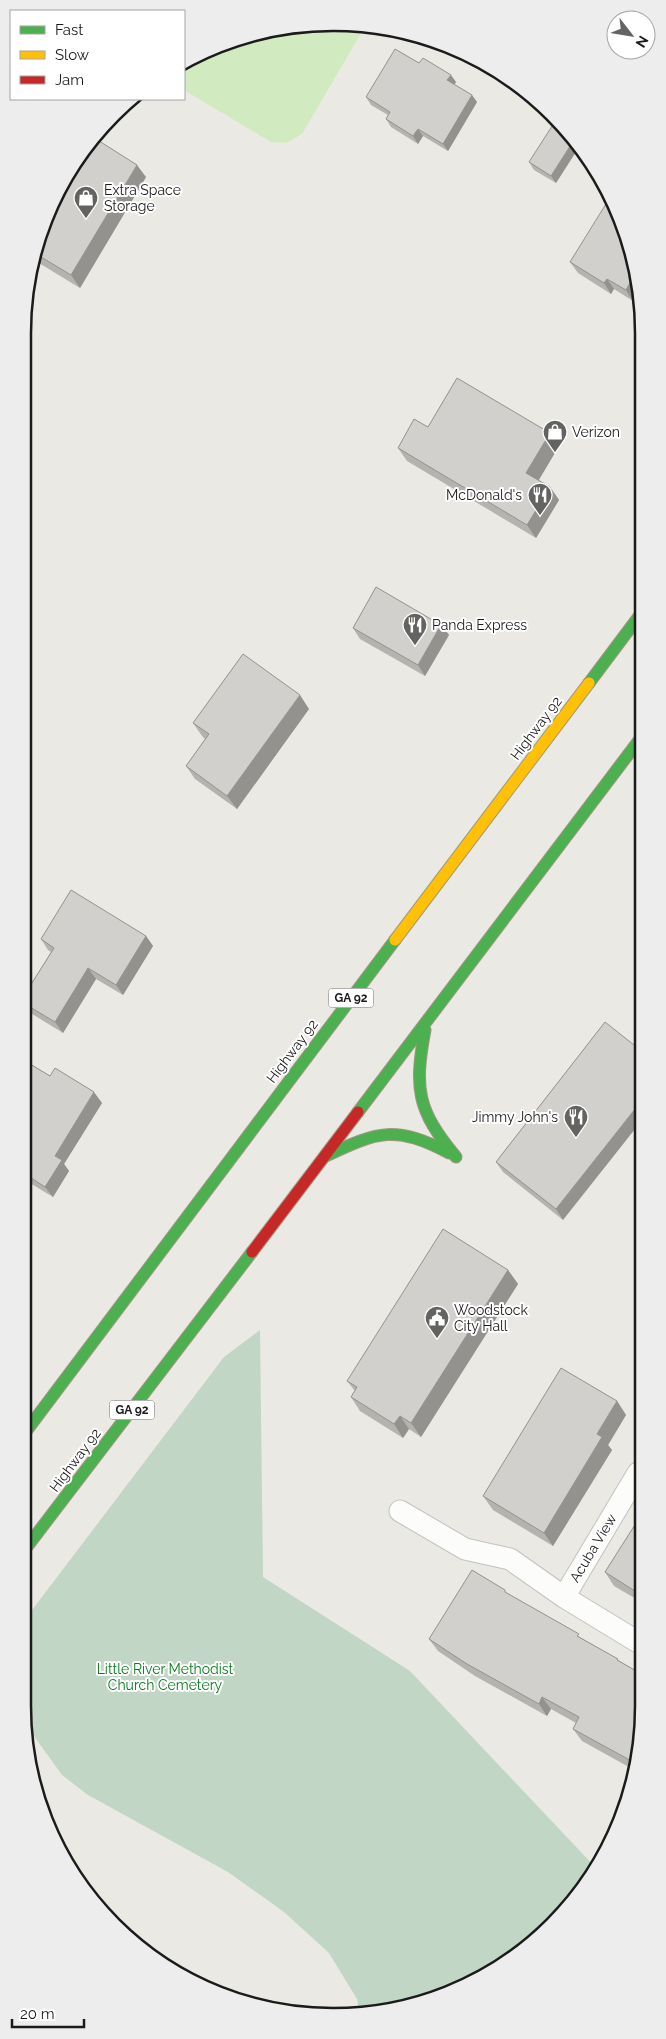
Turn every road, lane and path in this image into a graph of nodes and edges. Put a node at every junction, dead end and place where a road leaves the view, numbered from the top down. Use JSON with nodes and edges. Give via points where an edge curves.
{"nodes":[{"id":1,"x":635,"y":622,"type":"edge"},
{"id":2,"x":635,"y":746,"type":"edge"},
{"id":3,"x":426,"y":1023,"type":"junction"},
{"id":4,"x":323,"y":1158,"type":"junction"},
{"id":5,"x":31,"y":1425,"type":"edge"},
{"id":6,"x":635,"y":1478,"type":"edge"},
{"id":7,"x":400,"y":1511,"type":"dead end"},
{"id":8,"x":31,"y":1541,"type":"edge"},
{"id":9,"x":564,"y":1597,"type":"junction"},
{"id":10,"x":635,"y":1640,"type":"edge"}],
"edges":[{"from":1,"to":5,"type":"main road","name":"Highway 92","number":"GA 92"},
{"from":2,"to":3,"type":"main road","name":"Highway 92","number":"GA 92"},
{"from":3,"to":4,"type":"main road","name":"Highway 92","number":"GA 92"},
{"from":3,"to":4,"type":"main road","via":[[418,1065],[418,1089],[429,1122],[456,1156],[416,1137],[390,1133],[354,1143]]},
{"from":4,"to":8,"type":"main road","name":"Highway 92","number":"GA 92"},
{"from":6,"to":9,"type":"street","name":"Acuba View"},
{"from":7,"to":9,"type":"street","name":"Acuba View","via":[[465,1549],[510,1559]]},
{"from":9,"to":10,"type":"street","name":"Acuba View"}]}
